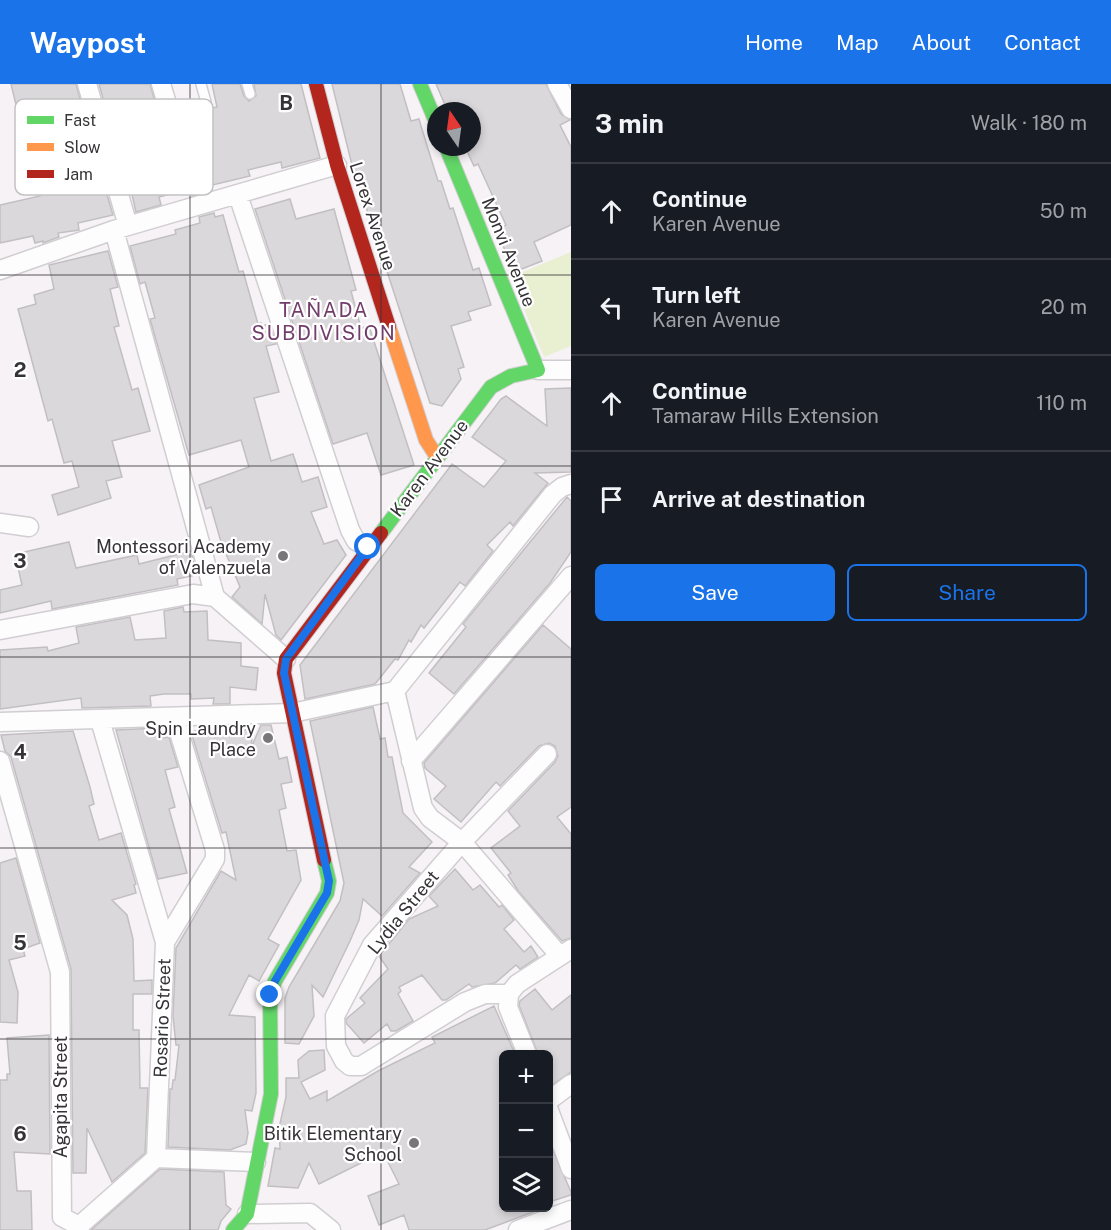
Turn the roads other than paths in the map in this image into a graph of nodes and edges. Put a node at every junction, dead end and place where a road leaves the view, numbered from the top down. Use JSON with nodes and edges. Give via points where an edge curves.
{"nodes":[{"id":1,"x":87,"y":84,"type":"edge"},
{"id":2,"x":161,"y":84,"type":"edge"},
{"id":3,"x":201,"y":84,"type":"edge"},
{"id":4,"x":247,"y":84,"type":"edge"},
{"id":5,"x":316,"y":84,"type":"edge"},
{"id":6,"x":420,"y":84,"type":"edge"},
{"id":7,"x":557,"y":84,"type":"edge"},
{"id":8,"x":250,"y":94,"type":"dead end"},
{"id":9,"x":91,"y":99,"type":"edge"},
{"id":10,"x":166,"y":99,"type":"edge"},
{"id":11,"x":205,"y":99,"type":"edge"},
{"id":12,"x":428,"y":102,"type":"edge"},
{"id":13,"x":571,"y":109,"type":"edge"},
{"id":14,"x":450,"y":156,"type":"edge"},
{"id":15,"x":337,"y":165,"type":"junction"},
{"id":16,"x":113,"y":195,"type":"edge"},
{"id":17,"x":238,"y":195,"type":"junction"},
{"id":18,"x":121,"y":228,"type":"junction"},
{"id":19,"x":0,"y":270,"type":"edge"},
{"id":20,"x":538,"y":370,"type":"junction"},
{"id":21,"x":571,"y":370,"type":"edge"},
{"id":22,"x":437,"y":457,"type":"junction"},
{"id":23,"x":571,"y":484,"type":"edge"},
{"id":24,"x":0,"y":523,"type":"edge"},
{"id":25,"x":29,"y":527,"type":"dead end"},
{"id":26,"x":368,"y":547,"type":"junction"},
{"id":27,"x":571,"y":576,"type":"edge"},
{"id":28,"x":215,"y":597,"type":"junction"},
{"id":29,"x":0,"y":630,"type":"edge"},
{"id":30,"x":286,"y":659,"type":"junction"},
{"id":31,"x":395,"y":691,"type":"junction"},
{"id":32,"x":292,"y":713,"type":"junction"},
{"id":33,"x":175,"y":719,"type":"junction"},
{"id":34,"x":100,"y":720,"type":"junction"},
{"id":35,"x":0,"y":722,"type":"edge"},
{"id":36,"x":547,"y":753,"type":"dead end"},
{"id":37,"x":411,"y":761,"type":"junction"},
{"id":38,"x":0,"y":762,"type":"edge"},
{"id":39,"x":462,"y":842,"type":"junction"},
{"id":40,"x":165,"y":942,"type":"junction"},
{"id":41,"x":565,"y":952,"type":"edge"},
{"id":42,"x":509,"y":994,"type":"junction"},
{"id":43,"x":525,"y":1050,"type":"edge"},
{"id":44,"x":571,"y":1084,"type":"edge"},
{"id":45,"x":553,"y":1098,"type":"edge"},
{"id":46,"x":553,"y":1119,"type":"edge"},
{"id":47,"x":156,"y":1158,"type":"junction"},
{"id":48,"x":256,"y":1162,"type":"junction"},
{"id":49,"x":571,"y":1169,"type":"edge"},
{"id":50,"x":571,"y":1210,"type":"edge"},
{"id":51,"x":247,"y":1214,"type":"junction"},
{"id":52,"x":233,"y":1230,"type":"edge"},
{"id":53,"x":331,"y":1230,"type":"edge"},
{"id":54,"x":518,"y":1230,"type":"edge"}],
"edges":[{"from":1,"to":9,"type":"street"},
{"from":2,"to":10,"type":"street"},
{"from":3,"to":11,"type":"lane"},
{"from":4,"to":8,"type":"lane"},
{"from":5,"to":15,"type":"street","name":"Lorex Avenue"},
{"from":6,"to":12,"type":"street"},
{"from":7,"to":13,"type":"street"},
{"from":14,"to":20,"type":"street","name":"Monvi Avenue"},
{"from":15,"to":17,"type":"street"},
{"from":15,"to":22,"type":"street","name":"Lorex Avenue","via":[[426,440]]},
{"from":16,"to":18,"type":"street"},
{"from":17,"to":18,"type":"street"},
{"from":17,"to":26,"type":"street","via":[[350,530],[356,541]]},
{"from":18,"to":19,"type":"street"},
{"from":18,"to":28,"type":"street"},
{"from":20,"to":21,"type":"street","name":"Karen Avenue"},
{"from":20,"to":22,"type":"street","name":"Karen Avenue","via":[[511,376],[491,387]]},
{"from":22,"to":26,"type":"street","name":"Karen Avenue"},
{"from":23,"to":31,"type":"street","via":[[554,494]]},
{"from":24,"to":25,"type":"street"},
{"from":26,"to":30,"type":"street","name":"Karen Avenue"},
{"from":27,"to":37,"type":"street"},
{"from":28,"to":29,"type":"street","via":[[193,594]]},
{"from":28,"to":30,"type":"street"},
{"from":30,"to":32,"type":"street","via":[[284,673]]},
{"from":31,"to":32,"type":"street"},
{"from":31,"to":37,"type":"street"},
{"from":32,"to":33,"type":"street"},
{"from":32,"to":48,"type":"street","via":[[329,881],[327,893],[270,995],[271,1094]]},
{"from":33,"to":34,"type":"street"},
{"from":33,"to":40,"type":"street","name":"Rosario Street","via":[[215,859]]},
{"from":34,"to":35,"type":"street"},
{"from":34,"to":40,"type":"street"},
{"from":36,"to":39,"type":"street","name":"Lydia Street"},
{"from":37,"to":39,"type":"street","via":[[423,808]]},
{"from":38,"to":47,"type":"street","name":"Agapita Street","via":[[60,972],[62,1217],[79,1226]]},
{"from":39,"to":41,"type":"street"},
{"from":39,"to":42,"type":"street","name":"Lydia Street","via":[[372,945],[334,1016],[336,1046],[350,1066],[361,1066],[465,1002],[485,994]]},
{"from":40,"to":47,"type":"street","name":"Rosario Street"},
{"from":41,"to":42,"type":"street","via":[[517,984]]},
{"from":42,"to":43,"type":"street","via":[[508,1007]]},
{"from":44,"to":45,"type":"street"},
{"from":46,"to":49,"type":"street"},
{"from":47,"to":48,"type":"street"},
{"from":48,"to":51,"type":"street"},
{"from":50,"to":54,"type":"street"},
{"from":51,"to":52,"type":"street"},
{"from":51,"to":53,"type":"street","via":[[310,1213]]}]}
